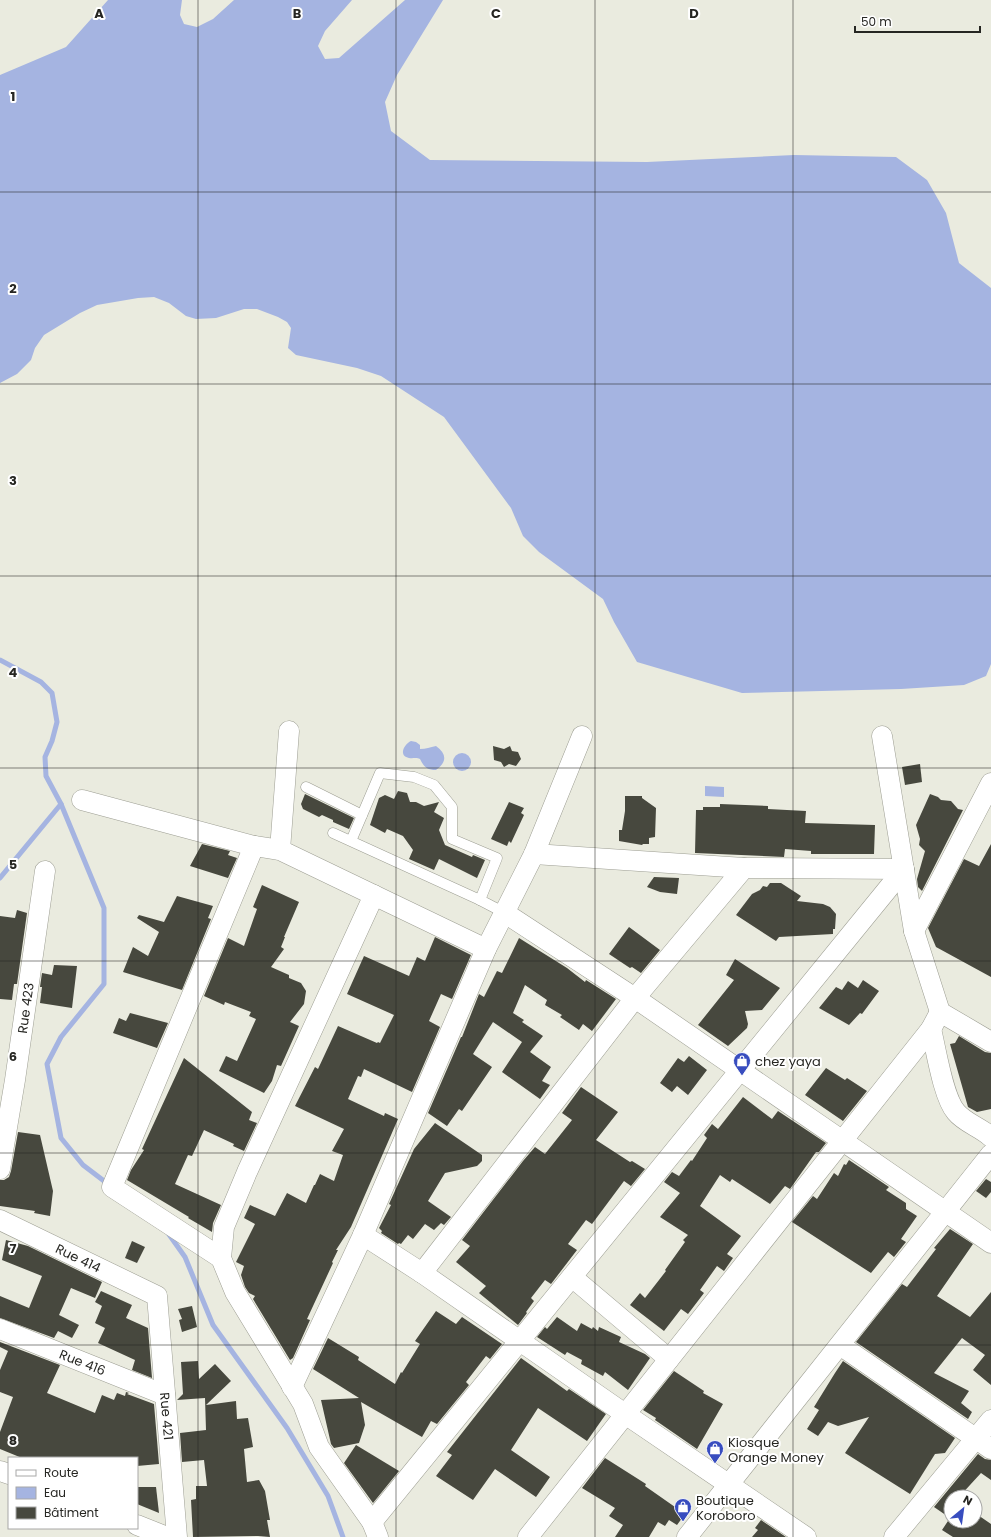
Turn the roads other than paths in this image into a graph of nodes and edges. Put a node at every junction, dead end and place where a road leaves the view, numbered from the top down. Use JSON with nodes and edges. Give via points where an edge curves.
{"nodes":[{"id":1,"x":290,"y":731,"type":"dead end"},
{"id":2,"x":582,"y":736,"type":"dead end"},
{"id":3,"x":882,"y":736,"type":"dead end"},
{"id":4,"x":991,"y":783,"type":"edge"},
{"id":5,"x":306,"y":787,"type":"dead end"},
{"id":6,"x":82,"y":800,"type":"dead end"},
{"id":7,"x":362,"y":815,"type":"junction"},
{"id":8,"x":333,"y":833,"type":"dead end"},
{"id":9,"x":351,"y":841,"type":"junction"},
{"id":10,"x":254,"y":846,"type":"junction"},
{"id":11,"x":280,"y":850,"type":"junction"},
{"id":12,"x":534,"y":854,"type":"junction"},
{"id":13,"x":744,"y":868,"type":"junction"},
{"id":14,"x":904,"y":869,"type":"junction"},
{"id":15,"x":45,"y":870,"type":"dead end"},
{"id":16,"x":374,"y":895,"type":"junction"},
{"id":17,"x":480,"y":900,"type":"junction"},
{"id":18,"x":505,"y":913,"type":"junction"},
{"id":19,"x":914,"y":931,"type":"junction"},
{"id":20,"x":486,"y":949,"type":"junction"},
{"id":21,"x":635,"y":998,"type":"junction"},
{"id":22,"x":935,"y":1020,"type":"junction"},
{"id":23,"x":989,"y":1036,"type":"edge"},
{"id":24,"x":740,"y":1070,"type":"junction"},
{"id":25,"x":7,"y":1079,"type":"edge"},
{"id":26,"x":991,"y":1137,"type":"edge"},
{"id":27,"x":842,"y":1140,"type":"junction"},
{"id":28,"x":991,"y":1154,"type":"edge"},
{"id":29,"x":0,"y":1169,"type":"edge"},
{"id":30,"x":945,"y":1211,"type":"junction"},
{"id":31,"x":0,"y":1220,"type":"edge"},
{"id":32,"x":363,"y":1235,"type":"junction"},
{"id":33,"x":991,"y":1243,"type":"edge"},
{"id":34,"x":220,"y":1258,"type":"junction"},
{"id":35,"x":422,"y":1273,"type":"junction"},
{"id":36,"x":572,"y":1277,"type":"junction"},
{"id":37,"x":157,"y":1296,"type":"joint"},
{"id":38,"x":0,"y":1329,"type":"edge"},
{"id":39,"x":519,"y":1341,"type":"junction"},
{"id":40,"x":840,"y":1345,"type":"junction"},
{"id":41,"x":669,"y":1359,"type":"junction"},
{"id":42,"x":292,"y":1387,"type":"junction"},
{"id":43,"x":166,"y":1395,"type":"junction"},
{"id":44,"x":625,"y":1414,"type":"junction"},
{"id":45,"x":991,"y":1420,"type":"edge"},
{"id":46,"x":984,"y":1444,"type":"edge"},
{"id":47,"x":728,"y":1485,"type":"junction"},
{"id":48,"x":138,"y":1525,"type":"edge"},
{"id":49,"x":375,"y":1530,"type":"edge"},
{"id":50,"x":167,"y":1537,"type":"edge"},
{"id":51,"x":177,"y":1537,"type":"edge"},
{"id":52,"x":528,"y":1537,"type":"edge"},
{"id":53,"x":687,"y":1537,"type":"edge"},
{"id":54,"x":806,"y":1537,"type":"edge"},
{"id":55,"x":894,"y":1537,"type":"edge"}],
"edges":[{"from":1,"to":11,"type":"street"},
{"from":2,"to":12,"type":"street"},
{"from":3,"to":14,"type":"street"},
{"from":4,"to":19,"type":"street"},
{"from":5,"to":7,"type":"lane"},
{"from":6,"to":10,"type":"street"},
{"from":7,"to":9,"type":"lane"},
{"from":7,"to":17,"type":"lane","via":[[380,773],[414,777],[434,785],[452,807],[452,839],[497,858]]},
{"from":8,"to":9,"type":"lane"},
{"from":9,"to":17,"type":"lane"},
{"from":10,"to":11,"type":"street"},
{"from":10,"to":34,"type":"street","via":[[112,1188]]},
{"from":11,"to":16,"type":"street"},
{"from":12,"to":13,"type":"street"},
{"from":12,"to":18,"type":"street"},
{"from":13,"to":14,"type":"street"},
{"from":13,"to":21,"type":"street"},
{"from":14,"to":19,"type":"street"},
{"from":14,"to":24,"type":"street"},
{"from":15,"to":25,"type":"street","name":"Rue 423"},
{"from":16,"to":20,"type":"street"},
{"from":16,"to":34,"type":"street","via":[[247,1172],[224,1228]]},
{"from":17,"to":18,"type":"lane"},
{"from":18,"to":20,"type":"street"},
{"from":18,"to":21,"type":"street"},
{"from":19,"to":22,"type":"street"},
{"from":20,"to":32,"type":"street"},
{"from":21,"to":24,"type":"street"},
{"from":21,"to":35,"type":"street"},
{"from":22,"to":23,"type":"street"},
{"from":22,"to":26,"type":"street","via":[[948,1099],[956,1112],[966,1121]]},
{"from":22,"to":27,"type":"street"},
{"from":24,"to":27,"type":"street"},
{"from":24,"to":36,"type":"street"},
{"from":25,"to":29,"type":"street","name":"Rue 423"},
{"from":27,"to":30,"type":"street"},
{"from":27,"to":41,"type":"street"},
{"from":28,"to":30,"type":"street"},
{"from":30,"to":33,"type":"street"},
{"from":30,"to":40,"type":"street"},
{"from":31,"to":37,"type":"street","name":"Rue 414"},
{"from":32,"to":35,"type":"street"},
{"from":32,"to":42,"type":"street"},
{"from":34,"to":42,"type":"street","via":[[235,1292]]},
{"from":35,"to":39,"type":"street"},
{"from":36,"to":39,"type":"street"},
{"from":36,"to":41,"type":"street"},
{"from":37,"to":43,"type":"street","name":"Rue 421"},
{"from":38,"to":43,"type":"street","name":"Rue 416"},
{"from":39,"to":44,"type":"street"},
{"from":39,"to":49,"type":"street"},
{"from":40,"to":46,"type":"street"},
{"from":40,"to":47,"type":"street"},
{"from":41,"to":44,"type":"street"},
{"from":42,"to":49,"type":"street","via":[[303,1404],[319,1446]]},
{"from":43,"to":51,"type":"street","name":"Rue 421"},
{"from":44,"to":47,"type":"street"},
{"from":44,"to":52,"type":"street"},
{"from":45,"to":46,"type":"street"},
{"from":46,"to":55,"type":"street"},
{"from":47,"to":53,"type":"street"},
{"from":47,"to":54,"type":"street"},
{"from":48,"to":50,"type":"street"}]}
